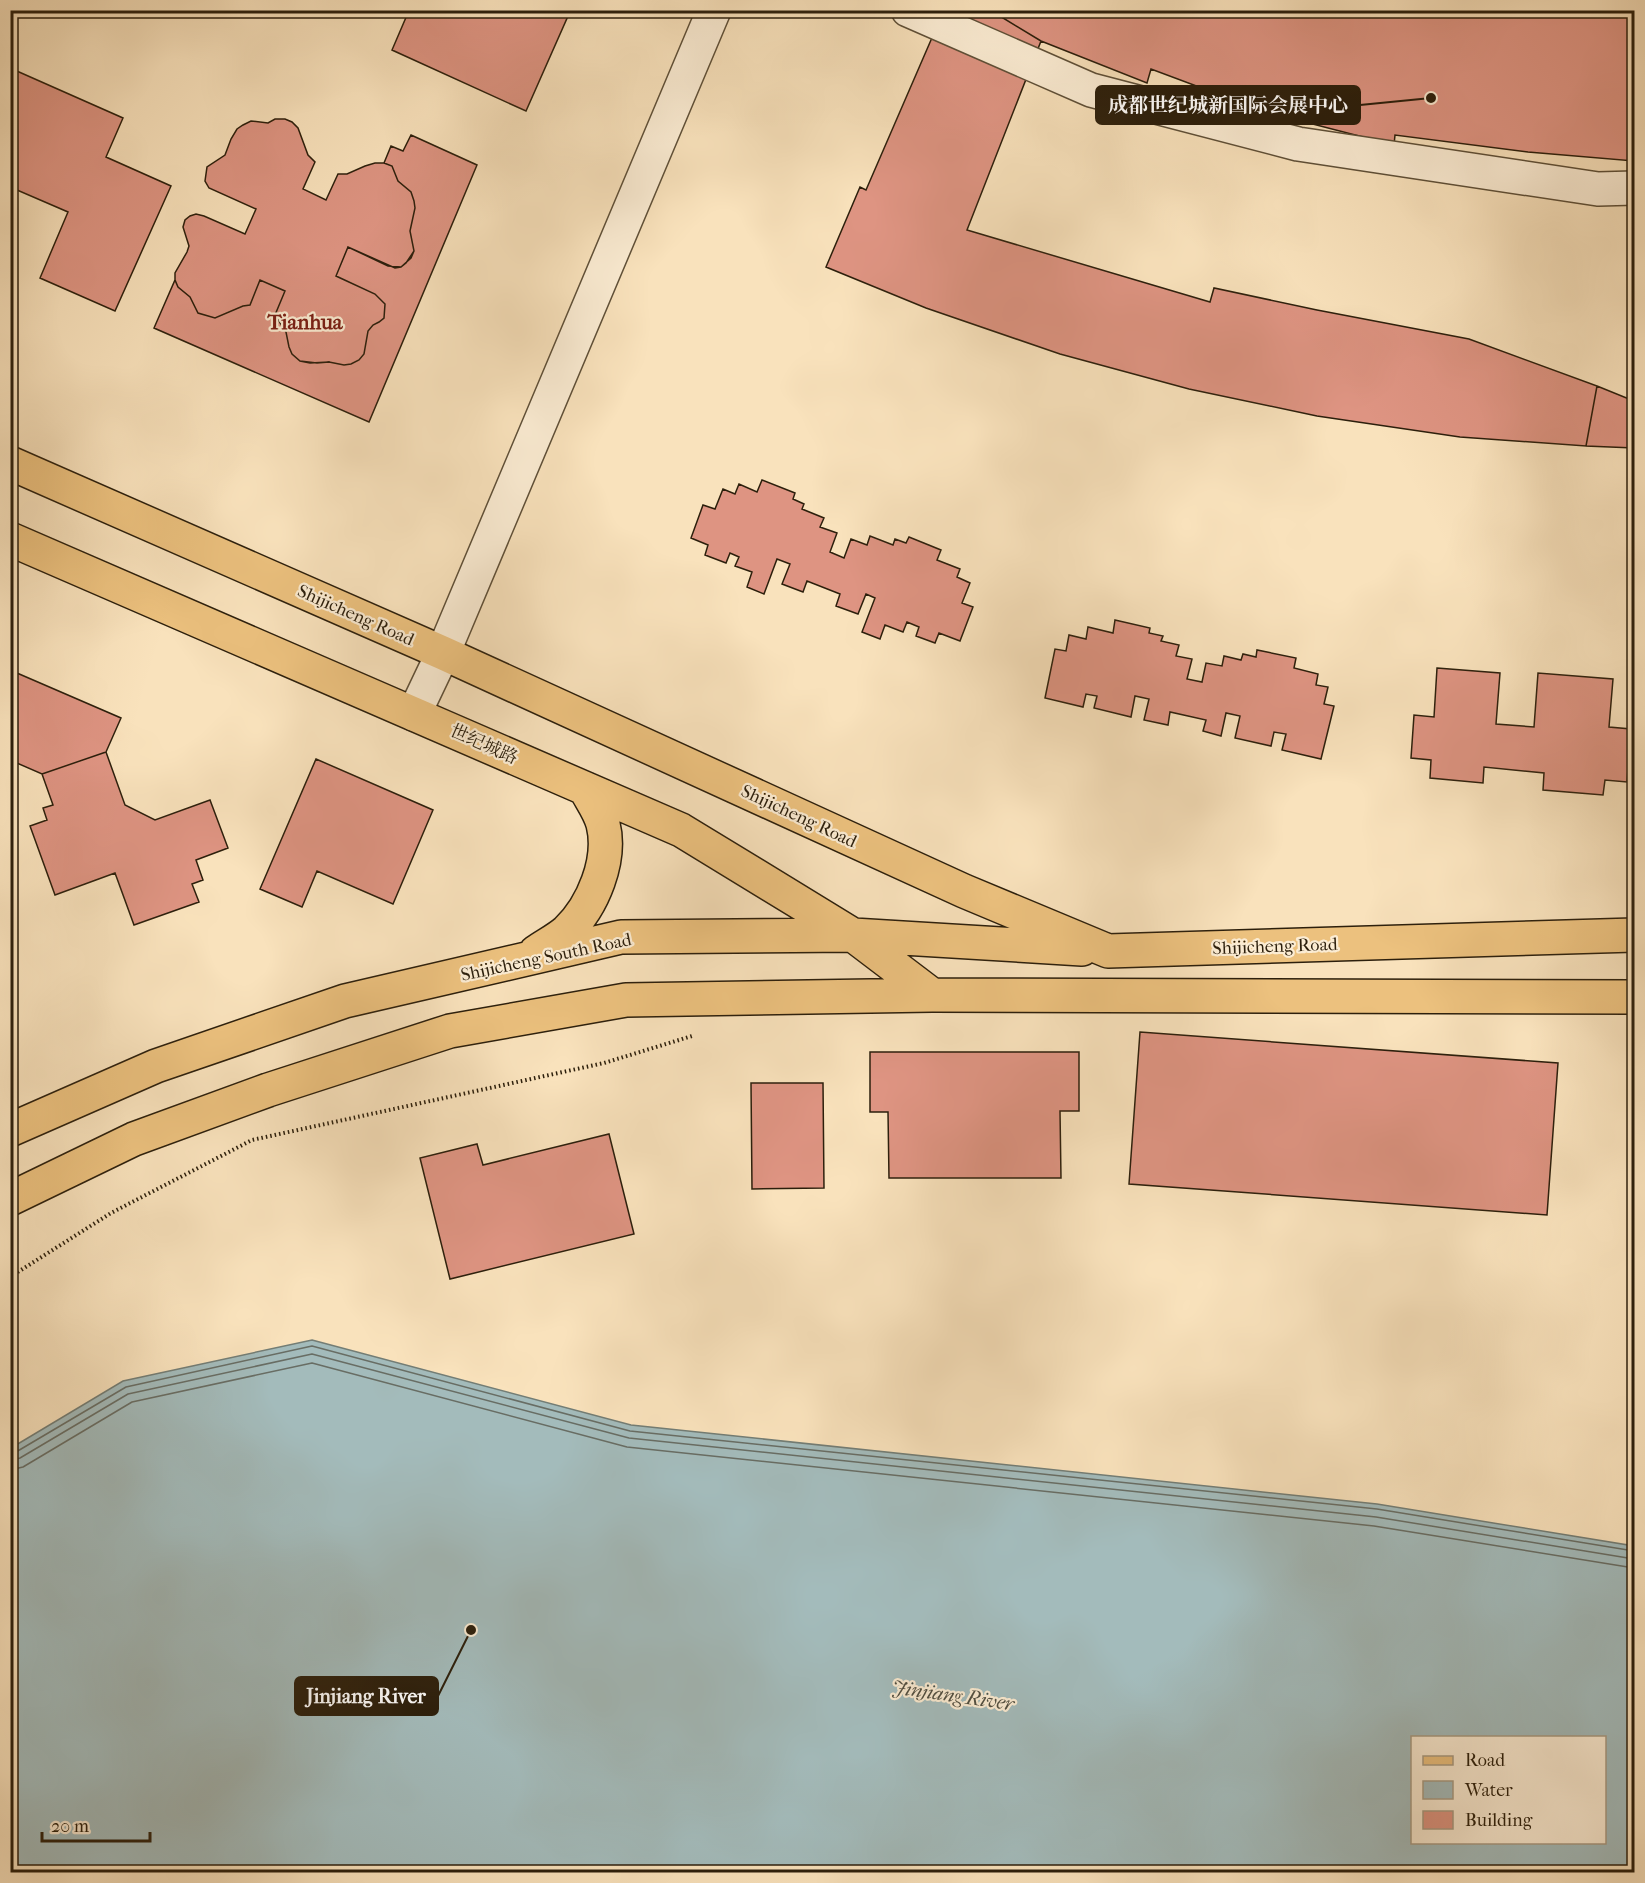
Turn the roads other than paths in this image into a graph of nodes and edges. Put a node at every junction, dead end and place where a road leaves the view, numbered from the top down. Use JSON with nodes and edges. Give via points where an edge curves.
{"nodes":[{"id":1,"x":714,"y":10,"type":"edge"},
{"id":2,"x":908,"y":10,"type":"edge"},
{"id":3,"x":1635,"y":188,"type":"edge"},
{"id":4,"x":10,"y":463,"type":"edge"},
{"id":5,"x":10,"y":539,"type":"edge"},
{"id":6,"x":443,"y":653,"type":"junction"},
{"id":7,"x":414,"y":714,"type":"junction"},
{"id":8,"x":586,"y":790,"type":"junction"},
{"id":9,"x":853,"y":935,"type":"junction"},
{"id":10,"x":1635,"y":935,"type":"edge"},
{"id":11,"x":1108,"y":951,"type":"junction"},
{"id":12,"x":524,"y":960,"type":"junction"},
{"id":13,"x":932,"y":995,"type":"junction"},
{"id":14,"x":1635,"y":996,"type":"edge"},
{"id":15,"x":10,"y":1130,"type":"edge"},
{"id":16,"x":10,"y":1199,"type":"edge"}],
"edges":[{"from":1,"to":6,"type":"street"},
{"from":2,"to":3,"type":"street","via":[[1091,90],[1298,144],[1598,189]]},
{"from":4,"to":6,"type":"main road","name":"Shijicheng Road"},
{"from":5,"to":7,"type":"main road","name":"世纪城路"},
{"from":6,"to":7,"type":"street"},
{"from":6,"to":11,"type":"main road","name":"Shijicheng Road","via":[[964,891]]},
{"from":7,"to":8,"type":"main road","name":"世纪城路"},
{"from":8,"to":9,"type":"main road","name":"世纪城路","via":[[681,830]]},
{"from":8,"to":12,"type":"main road","via":[[603,822],[606,850],[598,879],[586,907],[567,931]]},
{"from":9,"to":11,"type":"main road","name":"Shijicheng South Road"},
{"from":9,"to":12,"type":"main road","name":"Shijicheng South Road","via":[[621,938]]},
{"from":9,"to":13,"type":"main road","name":"世纪城路"},
{"from":10,"to":11,"type":"main road","name":"Shijicheng Road"},
{"from":12,"to":15,"type":"main road","name":"Shijicheng South Road","via":[[345,1001],[156,1066]]},
{"from":13,"to":14,"type":"main road"},
{"from":13,"to":16,"type":"main road","via":[[627,1000],[450,1030],[134,1139]]}]}
